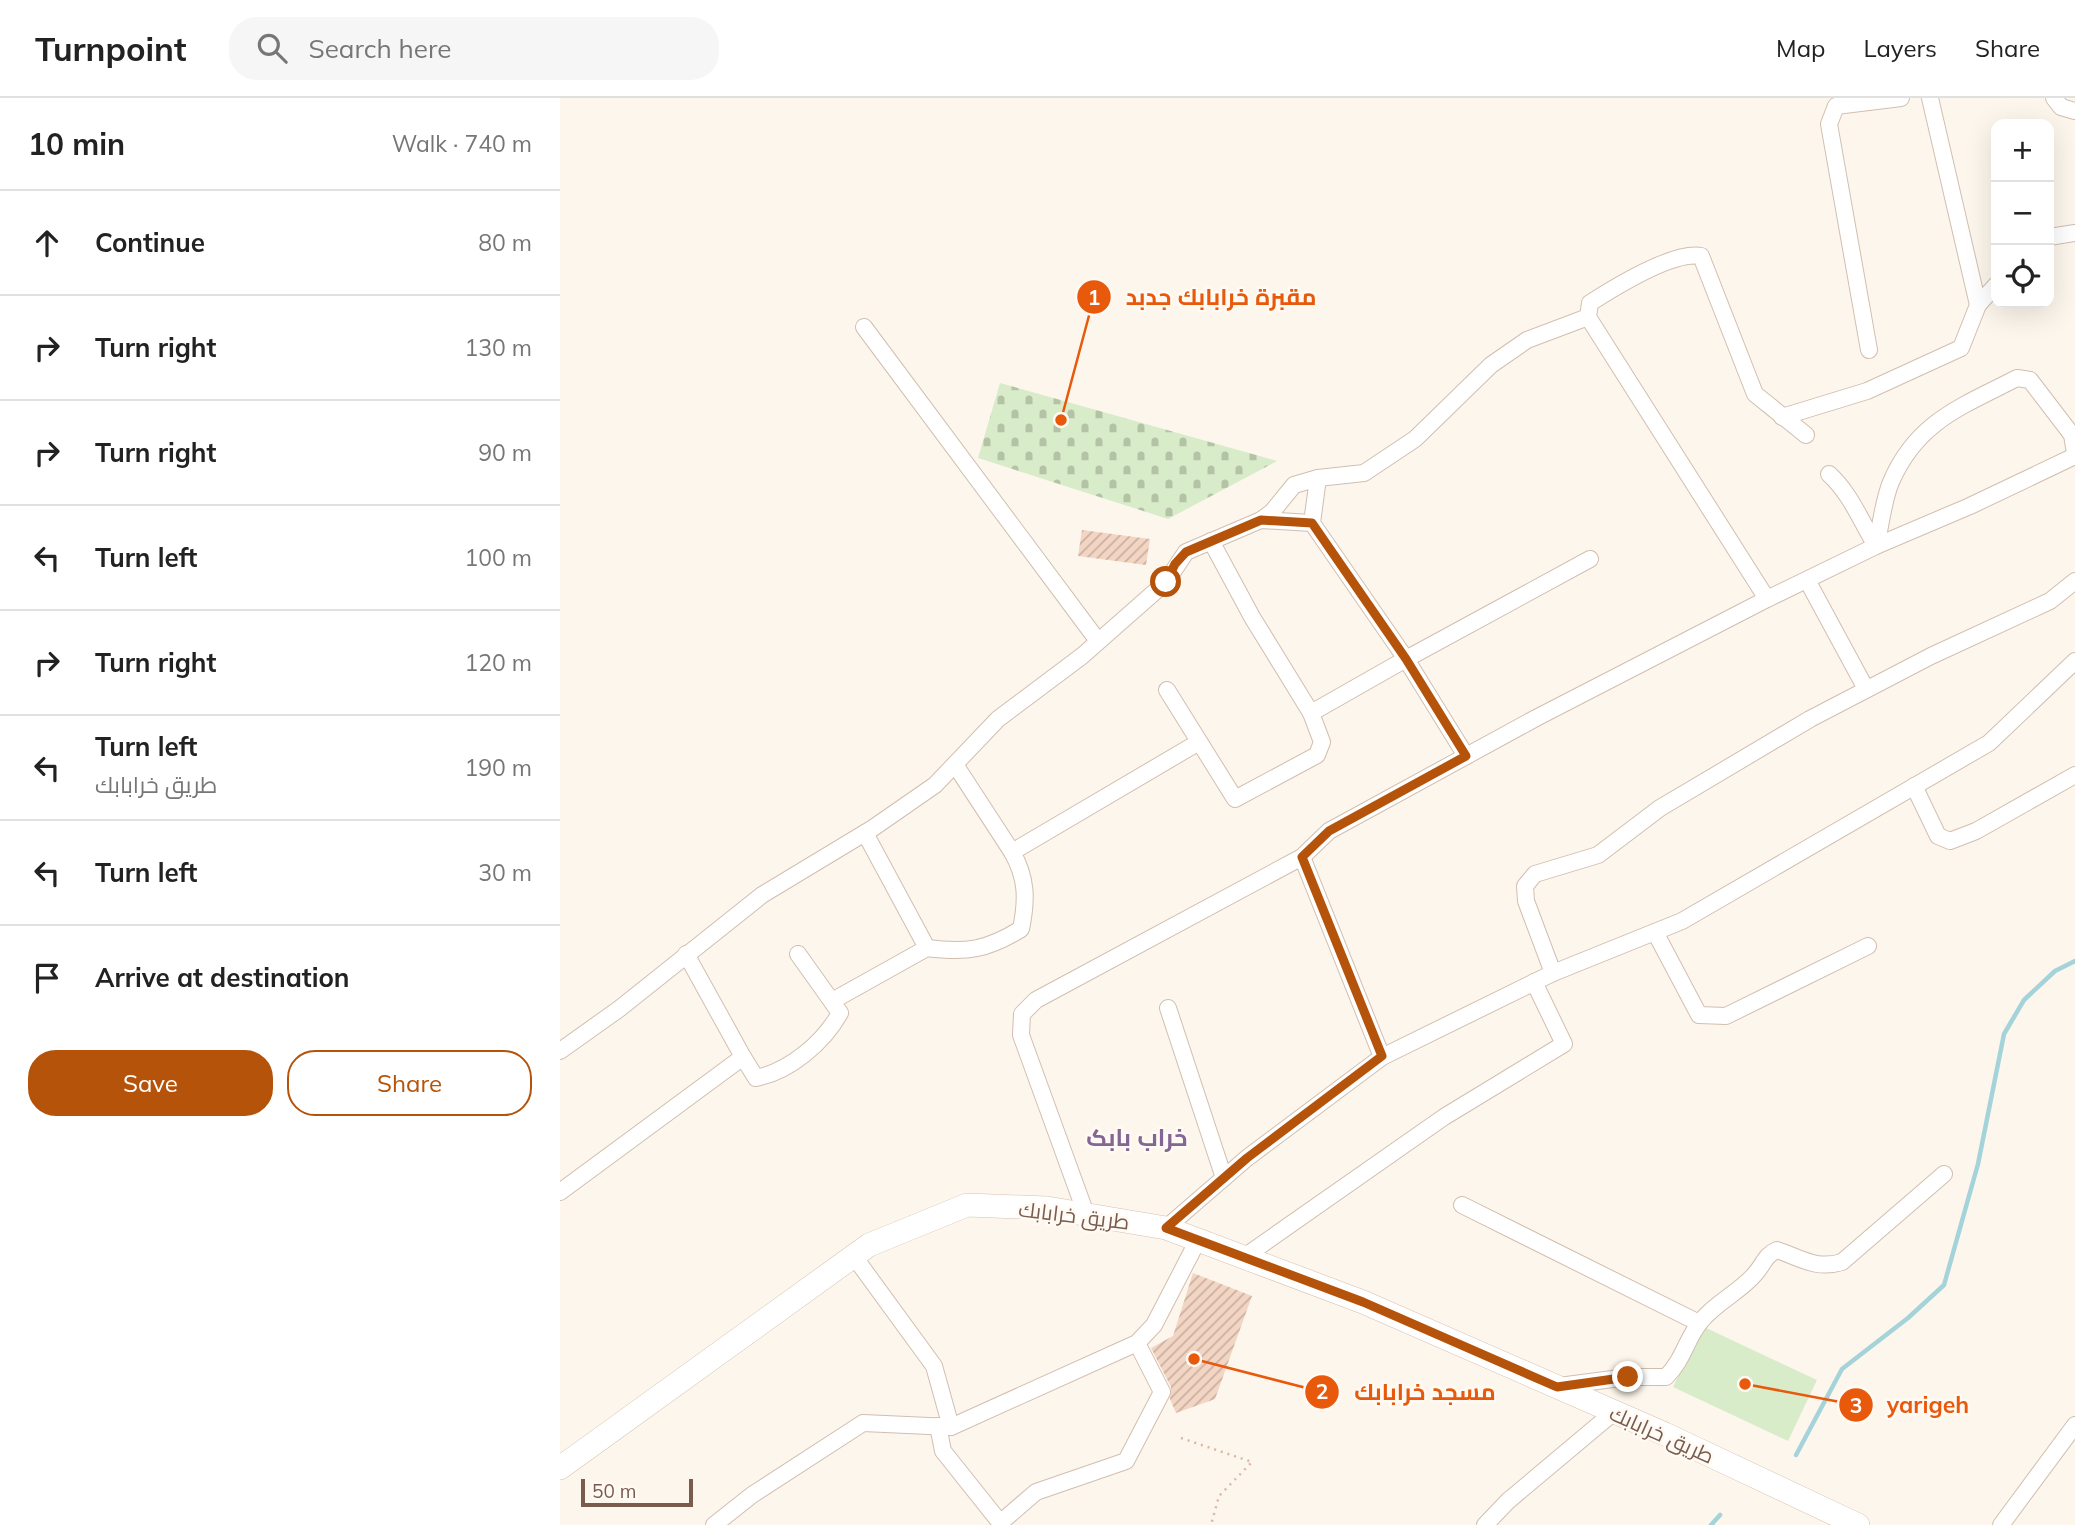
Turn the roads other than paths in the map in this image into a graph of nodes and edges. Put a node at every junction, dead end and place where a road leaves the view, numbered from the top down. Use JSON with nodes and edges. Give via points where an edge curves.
{"nodes":[{"id":1,"x":1901,"y":98,"type":"edge"},
{"id":2,"x":1930,"y":98,"type":"edge"},
{"id":3,"x":2054,"y":98,"type":"edge"},
{"id":4,"x":2075,"y":111,"type":"edge"},
{"id":5,"x":2075,"y":233,"type":"edge"},
{"id":6,"x":2054,"y":236,"type":"edge"},
{"id":7,"x":1991,"y":291,"type":"edge"},
{"id":8,"x":1978,"y":305,"type":"junction"},
{"id":9,"x":1588,"y":317,"type":"junction"},
{"id":10,"x":864,"y":327,"type":"dead end"},
{"id":11,"x":1869,"y":350,"type":"dead end"},
{"id":12,"x":1782,"y":417,"type":"junction"},
{"id":13,"x":1806,"y":435,"type":"dead end"},
{"id":14,"x":2075,"y":455,"type":"edge"},
{"id":15,"x":1829,"y":474,"type":"dead end"},
{"id":16,"x":1318,"y":478,"type":"junction"},
{"id":17,"x":1261,"y":520,"type":"junction"},
{"id":18,"x":1312,"y":523,"type":"junction"},
{"id":19,"x":1211,"y":541,"type":"junction"},
{"id":20,"x":1876,"y":546,"type":"junction"},
{"id":21,"x":1590,"y":559,"type":"dead end"},
{"id":22,"x":1807,"y":580,"type":"junction"},
{"id":23,"x":2075,"y":581,"type":"edge"},
{"id":24,"x":1767,"y":599,"type":"junction"},
{"id":25,"x":1098,"y":641,"type":"junction"},
{"id":26,"x":1406,"y":659,"type":"junction"},
{"id":27,"x":2075,"y":661,"type":"edge"},
{"id":28,"x":1866,"y":689,"type":"junction"},
{"id":29,"x":1167,"y":690,"type":"dead end"},
{"id":30,"x":1311,"y":713,"type":"junction"},
{"id":31,"x":1199,"y":742,"type":"junction"},
{"id":32,"x":1466,"y":756,"type":"junction"},
{"id":33,"x":956,"y":766,"type":"junction"},
{"id":34,"x":2075,"y":775,"type":"edge"},
{"id":35,"x":1914,"y":786,"type":"junction"},
{"id":36,"x":865,"y":833,"type":"junction"},
{"id":37,"x":1012,"y":852,"type":"junction"},
{"id":38,"x":1302,"y":857,"type":"junction"},
{"id":39,"x":1655,"y":932,"type":"junction"},
{"id":40,"x":1868,"y":946,"type":"dead end"},
{"id":41,"x":927,"y":948,"type":"junction"},
{"id":42,"x":686,"y":954,"type":"junction"},
{"id":43,"x":798,"y":954,"type":"dead end"},
{"id":44,"x":1553,"y":973,"type":"junction"},
{"id":45,"x":1534,"y":982,"type":"junction"},
{"id":46,"x":832,"y":1001,"type":"junction"},
{"id":47,"x":1168,"y":1008,"type":"dead end"},
{"id":48,"x":560,"y":1051,"type":"edge"},
{"id":49,"x":1382,"y":1056,"type":"junction"},
{"id":50,"x":743,"y":1057,"type":"junction"},
{"id":51,"x":1944,"y":1174,"type":"dead end"},
{"id":52,"x":1224,"y":1178,"type":"junction"},
{"id":53,"x":560,"y":1192,"type":"edge"},
{"id":54,"x":1462,"y":1205,"type":"dead end"},
{"id":55,"x":1086,"y":1214,"type":"junction"},
{"id":56,"x":1166,"y":1228,"type":"junction"},
{"id":57,"x":1198,"y":1240,"type":"junction"},
{"id":58,"x":853,"y":1255,"type":"junction"},
{"id":59,"x":1244,"y":1257,"type":"junction"},
{"id":60,"x":1699,"y":1323,"type":"junction"},
{"id":61,"x":1137,"y":1343,"type":"junction"},
{"id":62,"x":1557,"y":1387,"type":"junction"},
{"id":63,"x":1614,"y":1412,"type":"junction"},
{"id":64,"x":2075,"y":1425,"type":"edge"},
{"id":65,"x":944,"y":1427,"type":"junction"},
{"id":66,"x":560,"y":1468,"type":"edge"},
{"id":67,"x":1001,"y":1524,"type":"edge"},
{"id":68,"x":1853,"y":1524,"type":"edge"},
{"id":69,"x":714,"y":1525,"type":"edge"},
{"id":70,"x":1485,"y":1525,"type":"edge"},
{"id":71,"x":2001,"y":1525,"type":"edge"}],
"edges":[{"from":1,"to":11,"type":"street","via":[[1836,106],[1829,124]]},
{"from":2,"to":8,"type":"street"},
{"from":3,"to":4,"type":"street","via":[[2061,107]]},
{"from":5,"to":6,"type":"street"},
{"from":7,"to":8,"type":"street"},
{"from":8,"to":12,"type":"street","via":[[1961,348],[1867,391]]},
{"from":9,"to":12,"type":"street","via":[[1590,303],[1610,290],[1689,254],[1701,256],[1755,394]]},
{"from":9,"to":16,"type":"street","via":[[1527,340],[1491,365],[1415,439],[1364,473]]},
{"from":9,"to":24,"type":"street"},
{"from":10,"to":25,"type":"street"},
{"from":12,"to":13,"type":"street"},
{"from":14,"to":20,"type":"street"},
{"from":14,"to":20,"type":"street","via":[[2072,435],[2030,380],[2017,378],[1940,417],[1910,448],[1891,484]]},
{"from":15,"to":20,"type":"street","via":[[1844,488]]},
{"from":16,"to":17,"type":"street","via":[[1294,485]]},
{"from":16,"to":18,"type":"street"},
{"from":17,"to":18,"type":"street"},
{"from":17,"to":19,"type":"street"},
{"from":18,"to":26,"type":"street"},
{"from":19,"to":25,"type":"street","via":[[1186,552],[1166,582]]},
{"from":19,"to":30,"type":"street"},
{"from":20,"to":22,"type":"street"},
{"from":21,"to":26,"type":"street"},
{"from":22,"to":24,"type":"street"},
{"from":22,"to":28,"type":"street"},
{"from":23,"to":28,"type":"street","via":[[2050,601]]},
{"from":24,"to":32,"type":"street"},
{"from":25,"to":33,"type":"street","via":[[998,719]]},
{"from":26,"to":30,"type":"street"},
{"from":26,"to":32,"type":"street"},
{"from":27,"to":35,"type":"street","via":[[1989,743]]},
{"from":28,"to":44,"type":"street","via":[[1660,808],[1598,855],[1535,874],[1525,886],[1526,901]]},
{"from":29,"to":31,"type":"street"},
{"from":30,"to":31,"type":"street","via":[[1322,742],[1317,755],[1235,799]]},
{"from":31,"to":37,"type":"street"},
{"from":32,"to":38,"type":"street","via":[[1329,831]]},
{"from":33,"to":36,"type":"street"},
{"from":33,"to":37,"type":"street"},
{"from":34,"to":35,"type":"street","via":[[1950,841],[1938,836]]},
{"from":35,"to":39,"type":"street","via":[[1682,921]]},
{"from":36,"to":41,"type":"street"},
{"from":36,"to":42,"type":"street","via":[[762,895]]},
{"from":37,"to":41,"type":"street","via":[[1023,872],[1027,902],[1021,929],[998,943],[966,952]]},
{"from":38,"to":49,"type":"street"},
{"from":38,"to":55,"type":"street","via":[[1036,1000],[1022,1014],[1021,1035]]},
{"from":39,"to":40,"type":"street","via":[[1699,1015],[1726,1016]]},
{"from":39,"to":44,"type":"street"},
{"from":41,"to":46,"type":"street"},
{"from":42,"to":48,"type":"street"},
{"from":42,"to":50,"type":"street"},
{"from":43,"to":46,"type":"street"},
{"from":44,"to":45,"type":"street"},
{"from":45,"to":49,"type":"street"},
{"from":45,"to":59,"type":"street","via":[[1564,1044],[1444,1117]]},
{"from":46,"to":50,"type":"street","via":[[840,1013],[828,1035],[775,1074],[756,1078]]},
{"from":47,"to":52,"type":"street"},
{"from":49,"to":52,"type":"street"},
{"from":50,"to":53,"type":"street"},
{"from":51,"to":60,"type":"street","via":[[1842,1262],[1828,1266],[1804,1263],[1777,1250],[1768,1254],[1755,1274]]},
{"from":52,"to":56,"type":"street"},
{"from":54,"to":60,"type":"street"},
{"from":55,"to":56,"type":"main road","name":"طريق خرابابك"},
{"from":55,"to":58,"type":"main road","name":"طريق خرابابك","via":[[967,1205]]},
{"from":56,"to":57,"type":"main road","name":"طريق خرابابك"},
{"from":57,"to":59,"type":"main road","name":"طريق خرابابك"},
{"from":57,"to":61,"type":"street","via":[[1154,1325]]},
{"from":58,"to":65,"type":"street","via":[[933,1366]]},
{"from":58,"to":66,"type":"main road","name":"طريق خرابابك"},
{"from":59,"to":62,"type":"main road","name":"طريق خرابابك","via":[[1363,1302]]},
{"from":60,"to":62,"type":"street","via":[[1680,1363],[1665,1377]]},
{"from":61,"to":65,"type":"street"},
{"from":61,"to":67,"type":"street","via":[[1162,1392],[1126,1461],[1037,1492]]},
{"from":62,"to":63,"type":"main road","name":"طريق خرابابك"},
{"from":63,"to":68,"type":"main road","name":"طريق خرابابك"},
{"from":63,"to":70,"type":"street"},
{"from":64,"to":71,"type":"street"},
{"from":65,"to":67,"type":"street","via":[[943,1451]]},
{"from":65,"to":69,"type":"street","via":[[863,1423],[752,1494]]}]}
